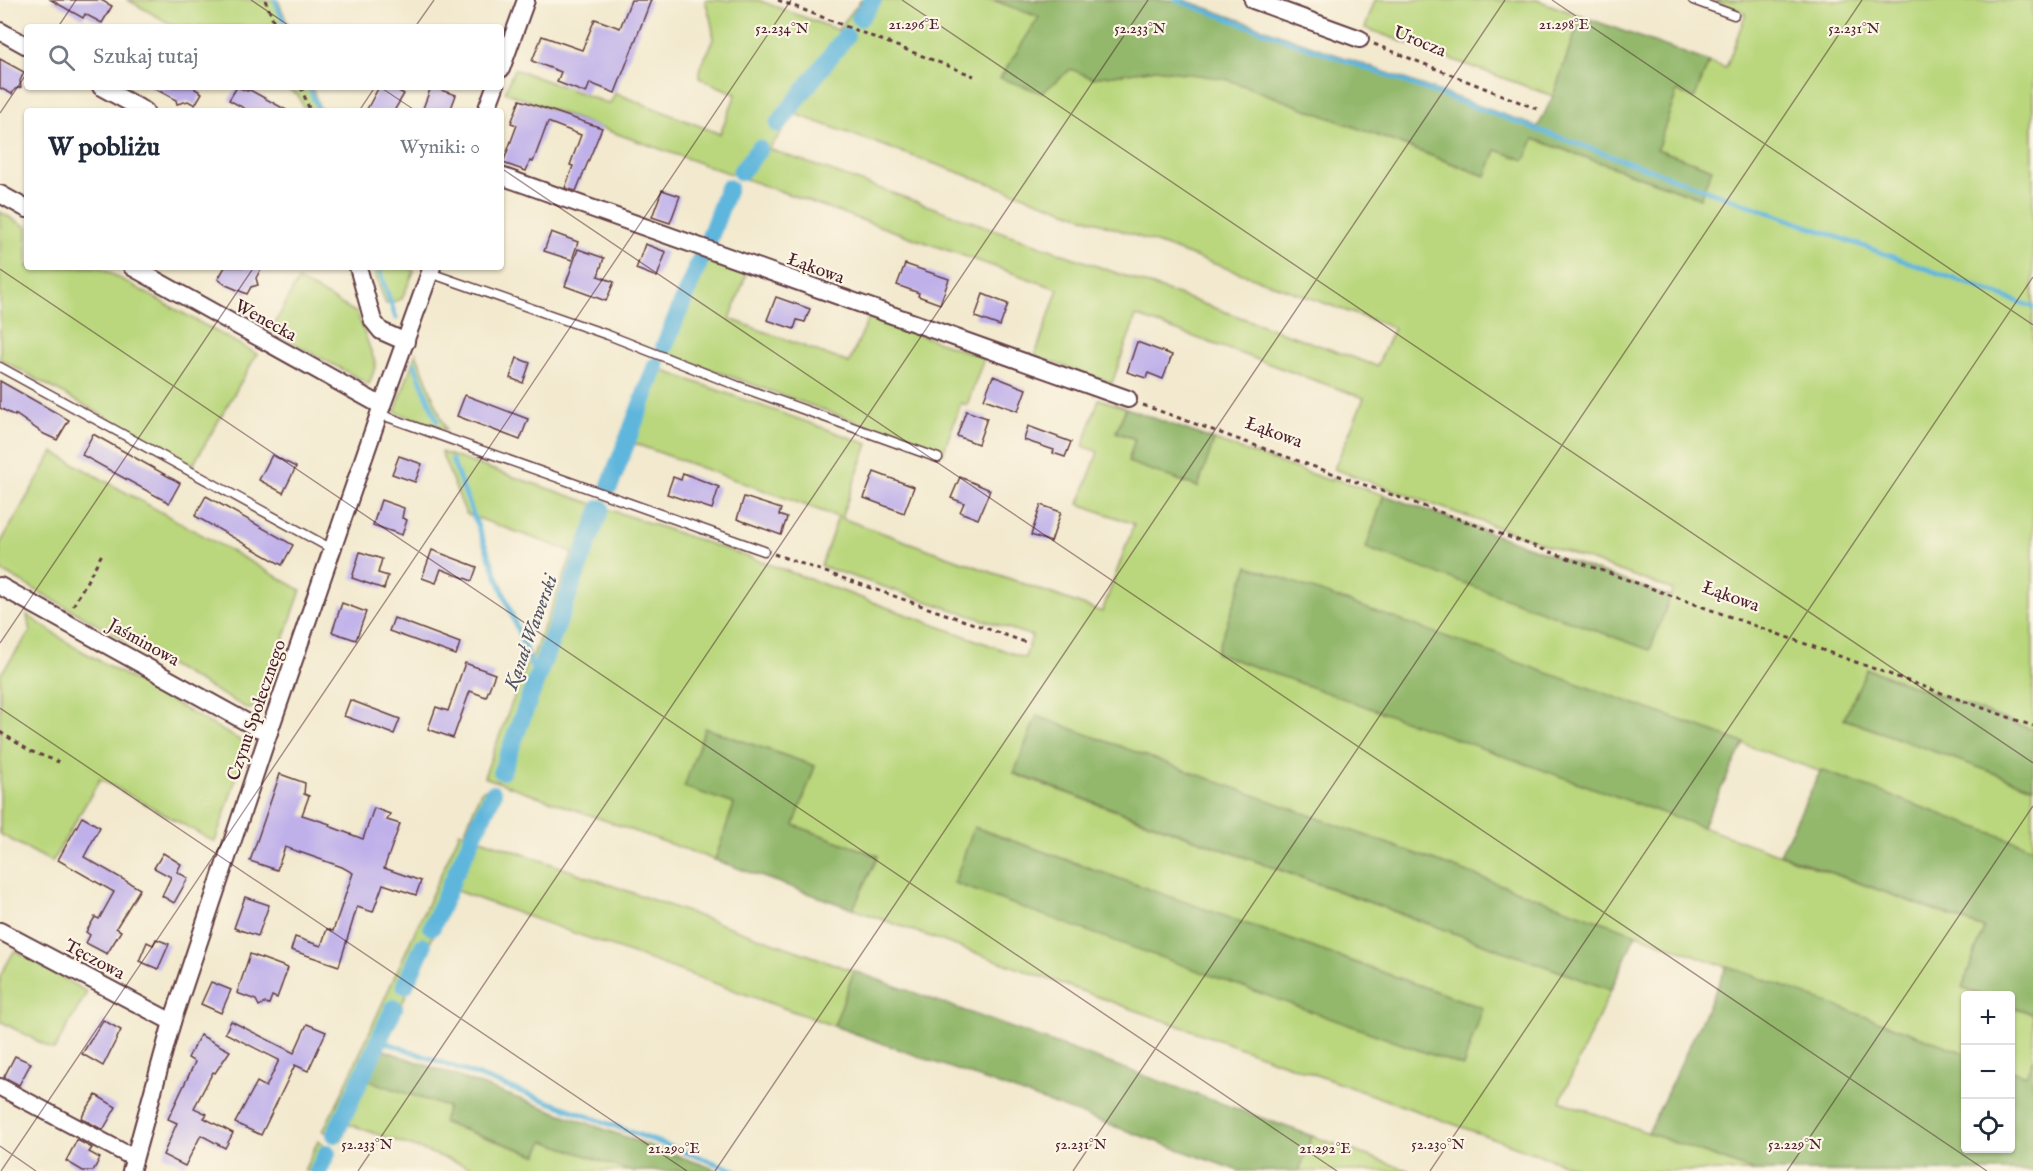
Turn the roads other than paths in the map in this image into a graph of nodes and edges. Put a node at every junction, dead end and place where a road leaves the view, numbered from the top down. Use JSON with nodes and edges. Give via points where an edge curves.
{"nodes":[{"id":1,"x":526,"y":0,"type":"edge"},
{"id":2,"x":1253,"y":0,"type":"edge"},
{"id":3,"x":1693,"y":0,"type":"edge"},
{"id":4,"x":1734,"y":15,"type":"dead end"},
{"id":5,"x":0,"y":31,"type":"edge"},
{"id":6,"x":1360,"y":39,"type":"road end"},
{"id":7,"x":24,"y":44,"type":"edge"},
{"id":8,"x":504,"y":61,"type":"edge"},
{"id":9,"x":106,"y":90,"type":"edge"},
{"id":10,"x":494,"y":90,"type":"edge"},
{"id":11,"x":140,"y":108,"type":"edge"},
{"id":12,"x":487,"y":108,"type":"edge"},
{"id":13,"x":504,"y":177,"type":"edge"},
{"id":14,"x":0,"y":194,"type":"edge"},
{"id":15,"x":24,"y":207,"type":"edge"},
{"id":16,"x":137,"y":270,"type":"edge"},
{"id":17,"x":359,"y":270,"type":"edge"},
{"id":18,"x":431,"y":270,"type":"edge"},
{"id":19,"x":406,"y":342,"type":"junction"},
{"id":20,"x":0,"y":367,"type":"edge"},
{"id":21,"x":1128,"y":399,"type":"road end"},
{"id":22,"x":380,"y":410,"type":"junction"},
{"id":23,"x":938,"y":458,"type":"dead end"},
{"id":24,"x":332,"y":549,"type":"junction"},
{"id":25,"x":764,"y":551,"type":"road end"},
{"id":26,"x":0,"y":585,"type":"edge"},
{"id":27,"x":269,"y":732,"type":"junction"},
{"id":28,"x":0,"y":931,"type":"edge"},
{"id":29,"x":172,"y":1022,"type":"junction"},
{"id":30,"x":0,"y":1086,"type":"edge"},
{"id":31,"x":132,"y":1165,"type":"edge"}],
"edges":[{"from":1,"to":8,"type":"street"},
{"from":2,"to":6,"type":"street"},
{"from":3,"to":4,"type":"lane"},
{"from":5,"to":7,"type":"street"},
{"from":9,"to":11,"type":"street"},
{"from":10,"to":12,"type":"street"},
{"from":13,"to":21,"type":"street","name":"Łąkowa"},
{"from":14,"to":15,"type":"street"},
{"from":16,"to":22,"type":"street","name":"Wenecka"},
{"from":17,"to":19,"type":"street","via":[[373,321],[381,331]]},
{"from":18,"to":19,"type":"street","name":"Czynu Społecznego"},
{"from":18,"to":23,"type":"lane"},
{"from":19,"to":22,"type":"street","name":"Czynu Społecznego"},
{"from":20,"to":24,"type":"lane"},
{"from":22,"to":24,"type":"street","name":"Czynu Społecznego"},
{"from":22,"to":25,"type":"lane"},
{"from":24,"to":27,"type":"street","name":"Czynu Społecznego"},
{"from":26,"to":27,"type":"street","name":"Jaśminowa"},
{"from":27,"to":29,"type":"street","name":"Czynu Społecznego"},
{"from":28,"to":29,"type":"street","name":"Tęczowa"},
{"from":29,"to":31,"type":"street","name":"Czynu Społecznego"},
{"from":30,"to":31,"type":"street"}]}
